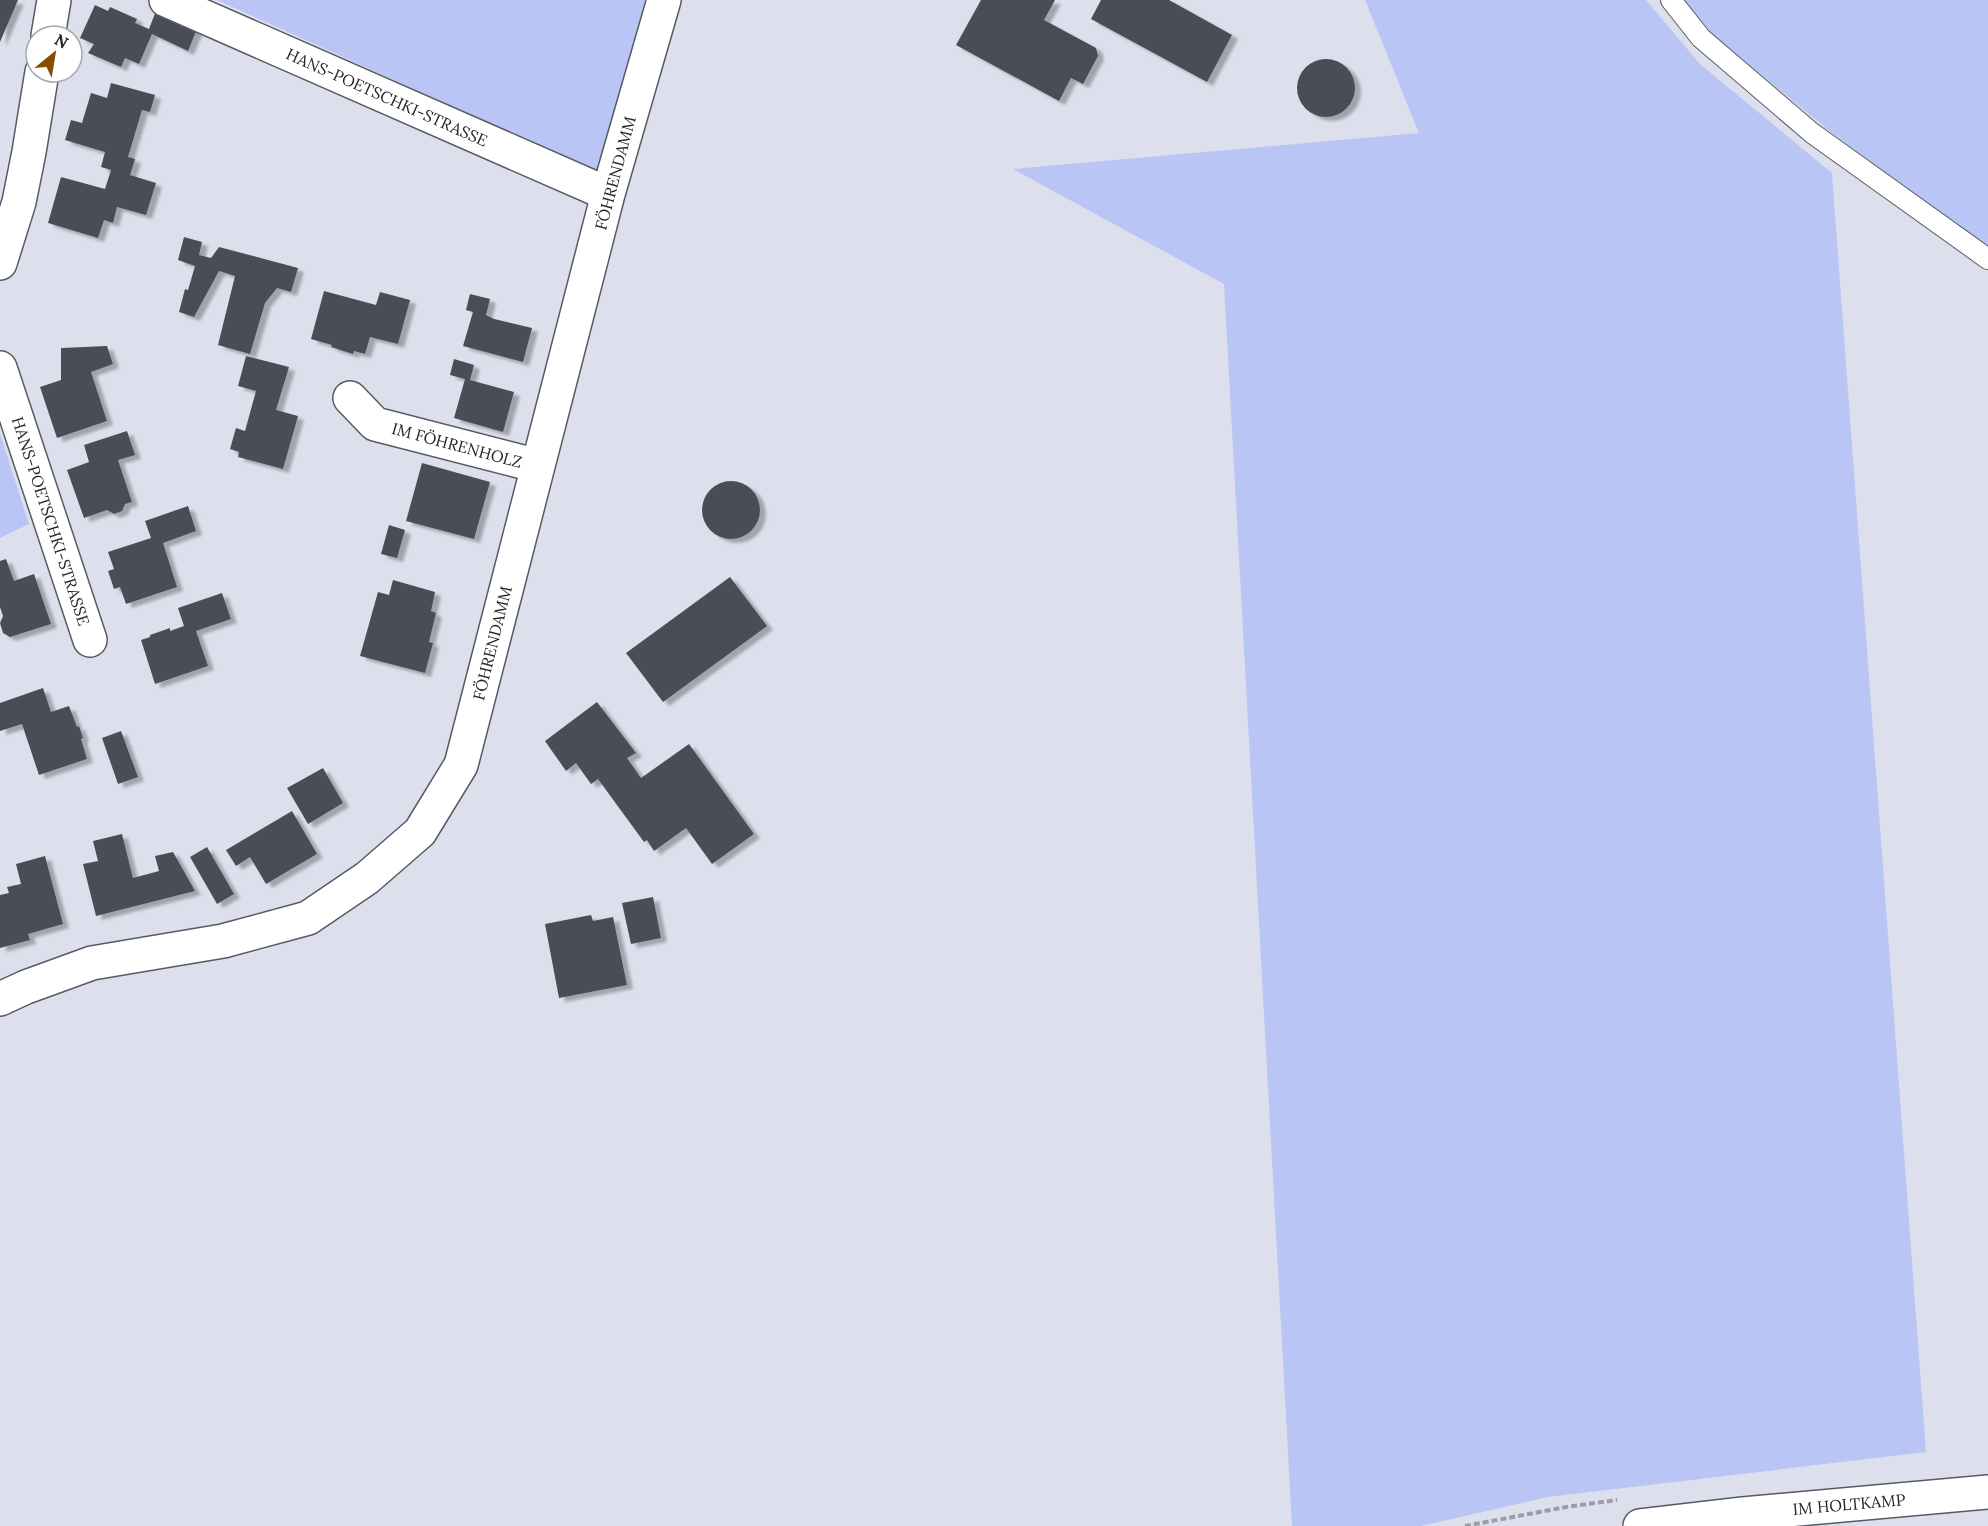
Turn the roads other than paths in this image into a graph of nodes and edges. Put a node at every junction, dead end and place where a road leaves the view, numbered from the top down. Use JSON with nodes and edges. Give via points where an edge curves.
{"nodes":[{"id":1,"x":54,"y":0,"type":"edge"},
{"id":2,"x":166,"y":0,"type":"edge"},
{"id":3,"x":664,"y":0,"type":"edge"},
{"id":4,"x":1671,"y":0,"type":"edge"},
{"id":5,"x":50,"y":24,"type":"edge"},
{"id":6,"x":40,"y":84,"type":"edge"},
{"id":7,"x":608,"y":194,"type":"junction"},
{"id":8,"x":1988,"y":259,"type":"edge"},
{"id":9,"x":0,"y":263,"type":"edge"},
{"id":10,"x":0,"y":368,"type":"edge"},
{"id":11,"x":350,"y":398,"type":"dead end"},
{"id":12,"x":538,"y":466,"type":"junction"},
{"id":13,"x":90,"y":640,"type":"dead end"},
{"id":14,"x":0,"y":999,"type":"edge"},
{"id":15,"x":1988,"y":1492,"type":"edge"},
{"id":16,"x":1640,"y":1526,"type":"edge"}],
"edges":[{"from":1,"to":5,"type":"street"},
{"from":2,"to":7,"type":"street","name":"HANS-POETSCHKI-STRASSE"},
{"from":3,"to":7,"type":"street","name":"FÖHRENDAMM"},
{"from":4,"to":8,"type":"lane","via":[[1701,38],[1812,133]]},
{"from":6,"to":9,"type":"street","via":[[19,202]]},
{"from":7,"to":12,"type":"street","name":"FÖHRENDAMM"},
{"from":10,"to":13,"type":"street","name":"HANS-POETSCHKI-STRASSE"},
{"from":11,"to":12,"type":"street","name":"IM FÖHRENHOLZ","via":[[375,424]]},
{"from":12,"to":14,"type":"street","name":"FÖHRENDAMM","via":[[461,765],[420,832],[367,878],[308,918],[223,941],[92,963]]},
{"from":15,"to":16,"type":"street","name":"IM HOLTKAMP"}]}
